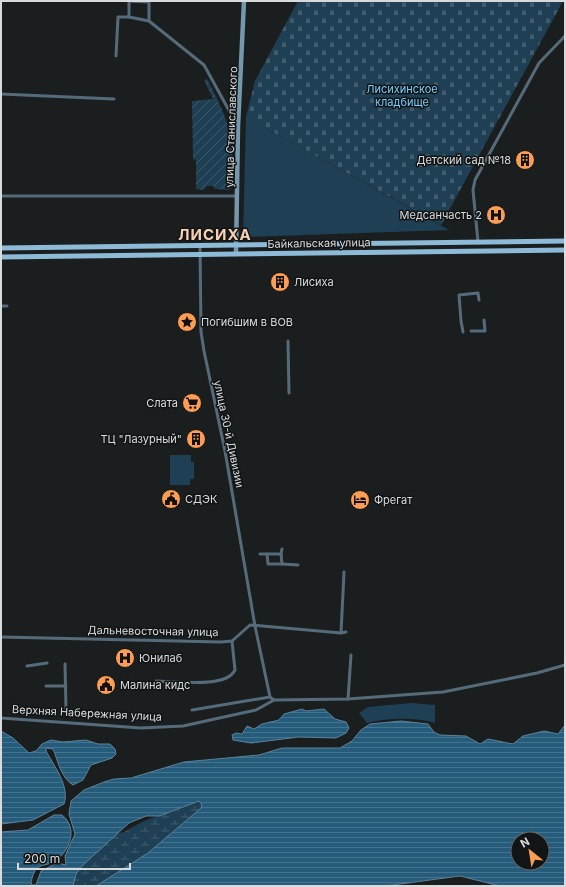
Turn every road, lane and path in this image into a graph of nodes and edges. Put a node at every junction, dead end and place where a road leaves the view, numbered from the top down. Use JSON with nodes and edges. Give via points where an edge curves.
{"nodes":[{"id":1,"x":129,"y":1,"type":"edge"},
{"id":2,"x":244,"y":1,"type":"edge"},
{"id":3,"x":129,"y":18,"type":"junction"},
{"id":4,"x":148,"y":21,"type":"junction"},
{"id":5,"x":565,"y":36,"type":"edge"},
{"id":6,"x":116,"y":56,"type":"dead end"},
{"id":7,"x":1,"y":94,"type":"edge"},
{"id":8,"x":114,"y":98,"type":"dead end"},
{"id":9,"x":238,"y":127,"type":"junction"},
{"id":10,"x":1,"y":196,"type":"edge"},
{"id":11,"x":238,"y":196,"type":"junction"},
{"id":12,"x":565,"y":241,"type":"edge"},
{"id":13,"x":478,"y":242,"type":"junction"},
{"id":14,"x":236,"y":244,"type":"junction"},
{"id":15,"x":200,"y":245,"type":"junction"},
{"id":16,"x":1,"y":248,"type":"edge"},
{"id":17,"x":565,"y":250,"type":"edge"},
{"id":18,"x":236,"y":254,"type":"junction"},
{"id":19,"x":200,"y":255,"type":"junction"},
{"id":20,"x":1,"y":257,"type":"edge"},
{"id":21,"x":479,"y":300,"type":"dead end"},
{"id":22,"x":1,"y":306,"type":"edge"},
{"id":23,"x":7,"y":306,"type":"dead end"},
{"id":24,"x":484,"y":320,"type":"dead end"},
{"id":25,"x":471,"y":331,"type":"dead end"},
{"id":26,"x":463,"y":332,"type":"dead end"},
{"id":27,"x":288,"y":340,"type":"dead end"},
{"id":28,"x":289,"y":393,"type":"dead end"},
{"id":29,"x":282,"y":549,"type":"dead end"},
{"id":30,"x":260,"y":554,"type":"dead end"},
{"id":31,"x":266,"y":554,"type":"junction"},
{"id":32,"x":281,"y":554,"type":"junction"},
{"id":33,"x":282,"y":564,"type":"junction"},
{"id":34,"x":298,"y":565,"type":"dead end"},
{"id":35,"x":344,"y":572,"type":"dead end"},
{"id":36,"x":255,"y":626,"type":"junction"},
{"id":37,"x":346,"y":632,"type":"dead end"},
{"id":38,"x":341,"y":633,"type":"junction"},
{"id":39,"x":1,"y":637,"type":"edge"},
{"id":40,"x":232,"y":641,"type":"junction"},
{"id":41,"x":351,"y":655,"type":"dead end"},
{"id":42,"x":47,"y":663,"type":"dead end"},
{"id":43,"x":65,"y":664,"type":"dead end"},
{"id":44,"x":565,"y":665,"type":"edge"},
{"id":45,"x":27,"y":666,"type":"dead end"},
{"id":46,"x":156,"y":681,"type":"dead end"},
{"id":47,"x":46,"y":686,"type":"dead end"},
{"id":48,"x":66,"y":686,"type":"junction"},
{"id":49,"x":270,"y":696,"type":"junction"},
{"id":50,"x":348,"y":699,"type":"junction"},
{"id":51,"x":274,"y":700,"type":"junction"},
{"id":52,"x":66,"y":710,"type":"dead end"},
{"id":53,"x":192,"y":710,"type":"dead end"},
{"id":54,"x":1,"y":718,"type":"edge"}],
"edges":[{"from":1,"to":3,"type":"street"},
{"from":1,"to":4,"type":"street","via":[[149,2]]},
{"from":2,"to":9,"type":"main road","name":"улица Станиславского"},
{"from":3,"to":4,"type":"street"},
{"from":3,"to":6,"type":"street","via":[[118,17]]},
{"from":4,"to":9,"type":"street","via":[[204,65]]},
{"from":5,"to":13,"type":"street","via":[[539,63],[475,180],[473,190]]},
{"from":7,"to":8,"type":"street"},
{"from":9,"to":11,"type":"main road","name":"улица Станиславского"},
{"from":10,"to":11,"type":"street"},
{"from":11,"to":14,"type":"main road","name":"улица Станиславского"},
{"from":12,"to":13,"type":"main road","name":"Байкальская улица"},
{"from":13,"to":14,"type":"main road","name":"Байкальская улица"},
{"from":14,"to":15,"type":"main road","name":"Байкальская улица"},
{"from":14,"to":18,"type":"main road","name":"улица Станиславского"},
{"from":15,"to":16,"type":"main road","name":"Байкальская улица"},
{"from":15,"to":19,"type":"street","name":"улица 30-й Дивизии"},
{"from":17,"to":18,"type":"main road","name":"Байкальская улица"},
{"from":18,"to":19,"type":"main road","name":"Байкальская улица"},
{"from":19,"to":20,"type":"main road","name":"Байкальская улица"},
{"from":19,"to":36,"type":"street","name":"улица 30-й Дивизии","via":[[204,351],[225,451]]},
{"from":21,"to":26,"type":"street","via":[[478,293],[459,295]]},
{"from":22,"to":23,"type":"street"},
{"from":24,"to":25,"type":"street","via":[[485,331]]},
{"from":27,"to":28,"type":"street"},
{"from":29,"to":32,"type":"street"},
{"from":30,"to":31,"type":"street"},
{"from":31,"to":32,"type":"street"},
{"from":31,"to":33,"type":"street","via":[[268,564]]},
{"from":32,"to":33,"type":"street"},
{"from":33,"to":34,"type":"street"},
{"from":35,"to":38,"type":"street"},
{"from":36,"to":38,"type":"street"},
{"from":36,"to":40,"type":"street","name":"Дальневосточная улица","via":[[250,625]]},
{"from":36,"to":49,"type":"street","name":"улица 30-й Дивизии"},
{"from":37,"to":38,"type":"street"},
{"from":39,"to":40,"type":"street","name":"Дальневосточная улица"},
{"from":40,"to":46,"type":"street","via":[[235,670],[230,677],[218,681],[186,683]]},
{"from":41,"to":50,"type":"street"},
{"from":42,"to":45,"type":"street"},
{"from":43,"to":48,"type":"street"},
{"from":44,"to":50,"type":"street","via":[[442,692]]},
{"from":47,"to":48,"type":"street"},
{"from":48,"to":52,"type":"street"},
{"from":49,"to":51,"type":"street"},
{"from":49,"to":53,"type":"street"},
{"from":50,"to":51,"type":"street"},
{"from":51,"to":54,"type":"street","name":"Верхняя Набережная улица","via":[[256,710],[183,726],[141,728]]}]}
